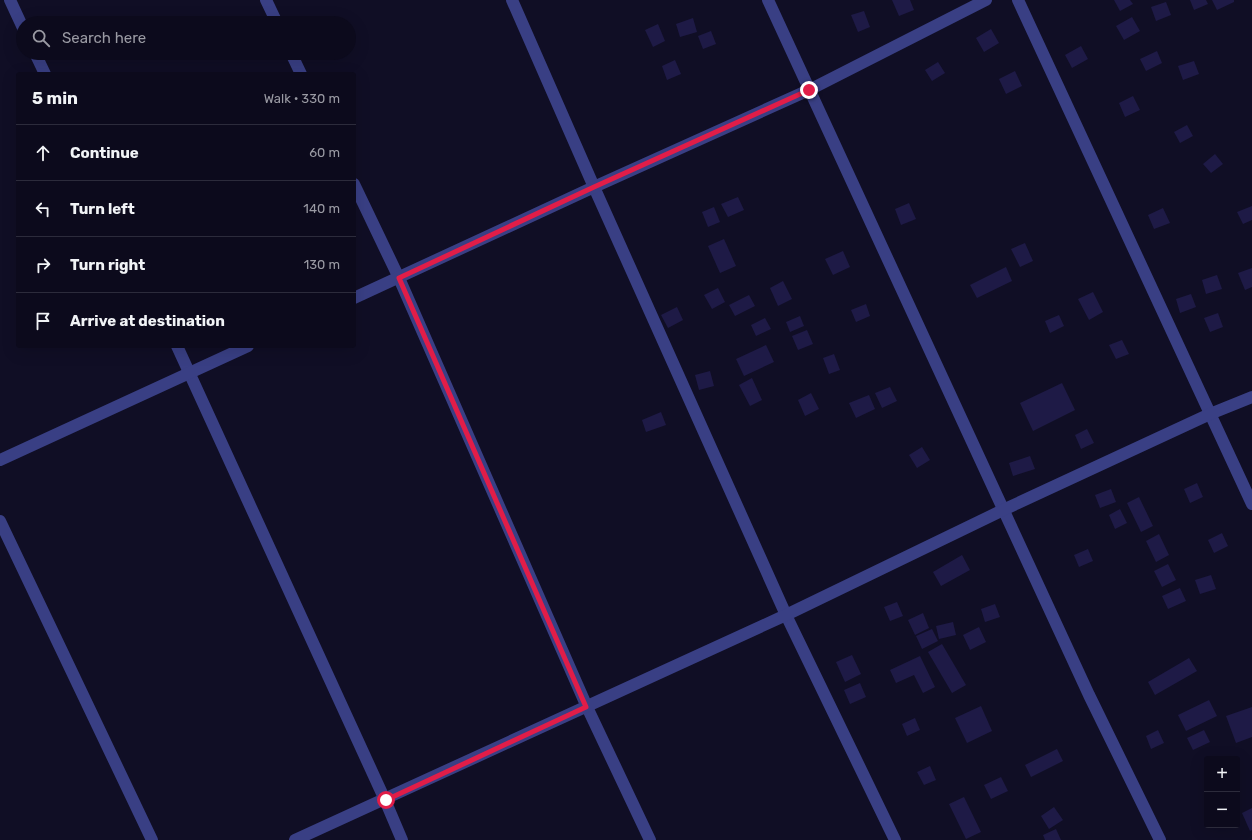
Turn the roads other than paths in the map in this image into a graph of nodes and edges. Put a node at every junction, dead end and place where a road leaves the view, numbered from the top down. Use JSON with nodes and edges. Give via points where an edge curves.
{"nodes":[{"id":1,"x":10,"y":0,"type":"edge"},
{"id":2,"x":266,"y":0,"type":"edge"},
{"id":3,"x":512,"y":0,"type":"edge"},
{"id":4,"x":768,"y":0,"type":"edge"},
{"id":5,"x":986,"y":0,"type":"edge"},
{"id":6,"x":1018,"y":0,"type":"edge"},
{"id":7,"x":17,"y":16,"type":"edge"},
{"id":8,"x":274,"y":16,"type":"edge"},
{"id":9,"x":38,"y":60,"type":"edge"},
{"id":10,"x":294,"y":60,"type":"edge"},
{"id":11,"x":44,"y":72,"type":"edge"},
{"id":12,"x":300,"y":72,"type":"edge"},
{"id":13,"x":809,"y":90,"type":"junction"},
{"id":14,"x":594,"y":187,"type":"junction"},
{"id":15,"x":356,"y":188,"type":"edge"},
{"id":16,"x":399,"y":278,"type":"junction"},
{"id":17,"x":356,"y":297,"type":"edge"},
{"id":18,"x":177,"y":348,"type":"edge"},
{"id":19,"x":244,"y":348,"type":"edge"},
{"id":20,"x":189,"y":373,"type":"junction"},
{"id":21,"x":1252,"y":397,"type":"edge"},
{"id":22,"x":1210,"y":414,"type":"junction"},
{"id":23,"x":0,"y":460,"type":"edge"},
{"id":24,"x":1252,"y":504,"type":"edge"},
{"id":25,"x":1003,"y":510,"type":"junction"},
{"id":26,"x":0,"y":521,"type":"edge"},
{"id":27,"x":786,"y":615,"type":"junction"},
{"id":28,"x":586,"y":707,"type":"junction"},
{"id":29,"x":386,"y":800,"type":"junction"},
{"id":30,"x":152,"y":840,"type":"edge"},
{"id":31,"x":295,"y":840,"type":"edge"},
{"id":32,"x":402,"y":840,"type":"edge"},
{"id":33,"x":650,"y":840,"type":"edge"},
{"id":34,"x":895,"y":840,"type":"edge"},
{"id":35,"x":1160,"y":840,"type":"edge"}],
"edges":[{"from":1,"to":7,"type":"street"},
{"from":2,"to":8,"type":"street"},
{"from":3,"to":14,"type":"street"},
{"from":4,"to":13,"type":"street"},
{"from":5,"to":13,"type":"street"},
{"from":6,"to":22,"type":"street"},
{"from":9,"to":11,"type":"street"},
{"from":10,"to":12,"type":"street"},
{"from":13,"to":14,"type":"street"},
{"from":13,"to":25,"type":"street"},
{"from":14,"to":16,"type":"street"},
{"from":14,"to":27,"type":"street"},
{"from":15,"to":16,"type":"street"},
{"from":16,"to":17,"type":"street"},
{"from":16,"to":28,"type":"street"},
{"from":18,"to":20,"type":"street"},
{"from":19,"to":20,"type":"street"},
{"from":20,"to":23,"type":"street"},
{"from":20,"to":29,"type":"street"},
{"from":21,"to":22,"type":"street"},
{"from":22,"to":24,"type":"street"},
{"from":22,"to":25,"type":"street"},
{"from":25,"to":27,"type":"street"},
{"from":25,"to":35,"type":"street","via":[[1089,696]]},
{"from":26,"to":30,"type":"street"},
{"from":27,"to":28,"type":"street"},
{"from":27,"to":34,"type":"street"},
{"from":28,"to":29,"type":"street"},
{"from":28,"to":33,"type":"street"},
{"from":29,"to":31,"type":"street"},
{"from":29,"to":32,"type":"street"}]}
